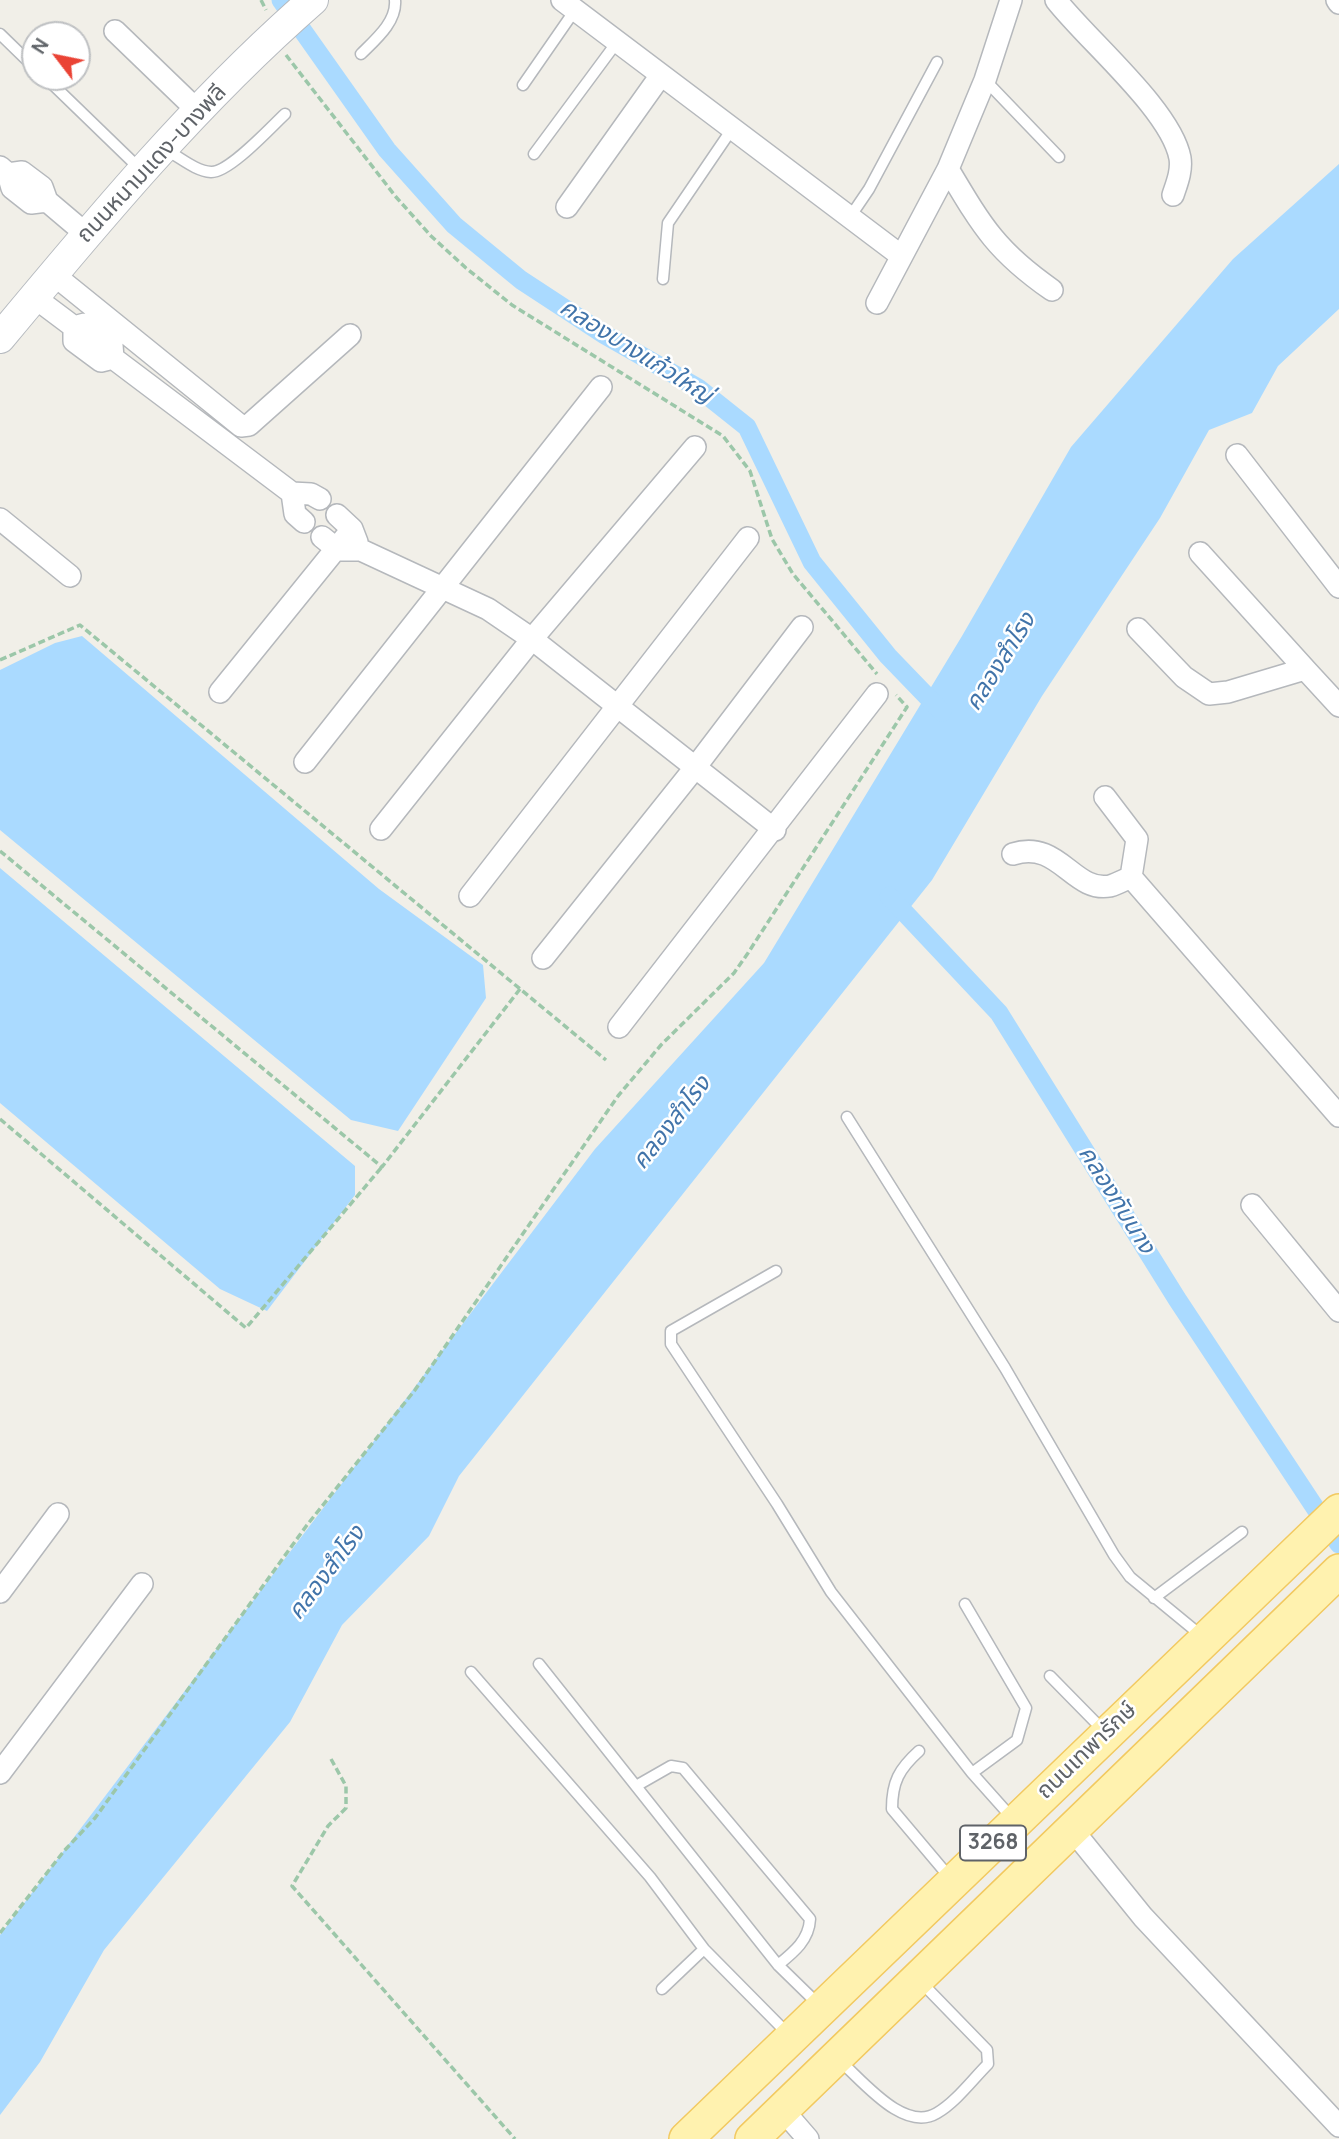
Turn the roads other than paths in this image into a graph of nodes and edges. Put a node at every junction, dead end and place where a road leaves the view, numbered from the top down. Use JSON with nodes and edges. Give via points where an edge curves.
{"nodes":[{"id":1,"x":313,"y":0,"type":"edge"},
{"id":2,"x":395,"y":0,"type":"edge"},
{"id":3,"x":1011,"y":0,"type":"edge"},
{"id":4,"x":1056,"y":0,"type":"edge"},
{"id":5,"x":569,"y":5,"type":"edge"},
{"id":6,"x":115,"y":31,"type":"dead end"},
{"id":7,"x":0,"y":34,"type":"edge"},
{"id":8,"x":617,"y":42,"type":"junction"},
{"id":9,"x":21,"y":54,"type":"edge"},
{"id":10,"x":361,"y":54,"type":"dead end"},
{"id":11,"x":937,"y":62,"type":"dead end"},
{"id":12,"x":661,"y":75,"type":"junction"},
{"id":13,"x":985,"y":80,"type":"junction"},
{"id":14,"x":523,"y":85,"type":"dead end"},
{"id":15,"x":60,"y":91,"type":"edge"},
{"id":16,"x":199,"y":112,"type":"junction"},
{"id":17,"x":285,"y":114,"type":"dead end"},
{"id":18,"x":732,"y":129,"type":"junction"},
{"id":19,"x":164,"y":148,"type":"junction"},
{"id":20,"x":534,"y":155,"type":"dead end"},
{"id":21,"x":1059,"y":157,"type":"dead end"},
{"id":22,"x":948,"y":169,"type":"junction"},
{"id":23,"x":4,"y":170,"type":"edge"},
{"id":24,"x":142,"y":170,"type":"junction"},
{"id":25,"x":1173,"y":195,"type":"dead end"},
{"id":26,"x":567,"y":207,"type":"dead end"},
{"id":27,"x":850,"y":217,"type":"junction"},
{"id":28,"x":86,"y":234,"type":"junction"},
{"id":29,"x":900,"y":255,"type":"junction"},
{"id":30,"x":53,"y":274,"type":"junction"},
{"id":31,"x":663,"y":279,"type":"dead end"},
{"id":32,"x":1052,"y":290,"type":"dead end"},
{"id":33,"x":34,"y":297,"type":"junction"},
{"id":34,"x":877,"y":303,"type":"dead end"},
{"id":35,"x":350,"y":335,"type":"dead end"},
{"id":36,"x":0,"y":338,"type":"edge"},
{"id":37,"x":601,"y":387,"type":"dead end"},
{"id":38,"x":695,"y":447,"type":"dead end"},
{"id":39,"x":1237,"y":455,"type":"dead end"},
{"id":40,"x":292,"y":494,"type":"junction"},
{"id":41,"x":320,"y":499,"type":"dead end"},
{"id":42,"x":0,"y":519,"type":"edge"},
{"id":43,"x":304,"y":522,"type":"dead end"},
{"id":44,"x":748,"y":538,"type":"dead end"},
{"id":45,"x":330,"y":543,"type":"junction"},
{"id":46,"x":361,"y":550,"type":"junction"},
{"id":47,"x":1200,"y":553,"type":"dead end"},
{"id":48,"x":70,"y":576,"type":"dead end"},
{"id":49,"x":1339,"y":587,"type":"edge"},
{"id":50,"x":442,"y":590,"type":"junction"},
{"id":51,"x":802,"y":627,"type":"dead end"},
{"id":52,"x":1138,"y":629,"type":"dead end"},
{"id":53,"x":532,"y":639,"type":"junction"},
{"id":54,"x":1305,"y":669,"type":"junction"},
{"id":55,"x":220,"y":692,"type":"dead end"},
{"id":56,"x":877,"y":694,"type":"dead end"},
{"id":57,"x":618,"y":706,"type":"junction"},
{"id":58,"x":1339,"y":706,"type":"edge"},
{"id":59,"x":305,"y":762,"type":"dead end"},
{"id":60,"x":694,"y":769,"type":"junction"},
{"id":61,"x":1105,"y":797,"type":"dead end"},
{"id":62,"x":381,"y":829,"type":"dead end"},
{"id":63,"x":775,"y":830,"type":"junction"},
{"id":64,"x":1013,"y":854,"type":"dead end"},
{"id":65,"x":1131,"y":877,"type":"junction"},
{"id":66,"x":470,"y":896,"type":"dead end"},
{"id":67,"x":543,"y":958,"type":"dead end"},
{"id":68,"x":619,"y":1027,"type":"dead end"},
{"id":69,"x":1339,"y":1116,"type":"edge"},
{"id":70,"x":847,"y":1118,"type":"dead end"},
{"id":71,"x":1252,"y":1205,"type":"dead end"},
{"id":72,"x":776,"y":1271,"type":"dead end"},
{"id":73,"x":1339,"y":1311,"type":"edge"},
{"id":74,"x":1339,"y":1511,"type":"edge"},
{"id":75,"x":58,"y":1514,"type":"dead end"},
{"id":76,"x":1242,"y":1532,"type":"dead end"},
{"id":77,"x":1330,"y":1580,"type":"edge"},
{"id":78,"x":142,"y":1584,"type":"dead end"},
{"id":79,"x":0,"y":1592,"type":"edge"},
{"id":80,"x":1154,"y":1598,"type":"junction"},
{"id":81,"x":965,"y":1604,"type":"dead end"},
{"id":82,"x":1205,"y":1638,"type":"junction"},
{"id":83,"x":539,"y":1664,"type":"dead end"},
{"id":84,"x":471,"y":1672,"type":"dead end"},
{"id":85,"x":1050,"y":1676,"type":"dead end"},
{"id":86,"x":1105,"y":1732,"type":"junction"},
{"id":87,"x":919,"y":1751,"type":"dead end"},
{"id":88,"x":0,"y":1773,"type":"edge"},
{"id":89,"x":972,"y":1773,"type":"junction"},
{"id":90,"x":636,"y":1786,"type":"junction"},
{"id":91,"x":1015,"y":1822,"type":"junction"},
{"id":92,"x":1071,"y":1828,"type":"junction"},
{"id":93,"x":953,"y":1881,"type":"junction"},
{"id":94,"x":704,"y":1949,"type":"junction"},
{"id":95,"x":778,"y":1965,"type":"junction"},
{"id":96,"x":917,"y":1978,"type":"junction"},
{"id":97,"x":662,"y":1989,"type":"dead end"},
{"id":98,"x":821,"y":2007,"type":"junction"},
{"id":99,"x":792,"y":2038,"type":"junction"},
{"id":100,"x":835,"y":2057,"type":"junction"},
{"id":101,"x":782,"y":2109,"type":"junction"},
{"id":102,"x":1339,"y":2126,"type":"edge"},
{"id":103,"x":686,"y":2139,"type":"edge"},
{"id":104,"x":752,"y":2139,"type":"edge"},
{"id":105,"x":808,"y":2139,"type":"edge"}],
"edges":[{"from":1,"to":16,"type":"main road","name":"ถนนหนามแดง-บางพลี","via":[[271,36]]},
{"from":2,"to":10,"type":"lane","via":[[394,13],[381,34]]},
{"from":3,"to":13,"type":"street"},
{"from":4,"to":25,"type":"street","via":[[1166,127],[1180,157]]},
{"from":5,"to":8,"type":"street"},
{"from":5,"to":14,"type":"lane"},
{"from":6,"to":16,"type":"street"},
{"from":7,"to":9,"type":"lane"},
{"from":8,"to":12,"type":"street"},
{"from":8,"to":20,"type":"lane"},
{"from":11,"to":27,"type":"lane"},
{"from":12,"to":18,"type":"street"},
{"from":12,"to":26,"type":"street"},
{"from":13,"to":21,"type":"lane"},
{"from":13,"to":22,"type":"street"},
{"from":15,"to":24,"type":"lane"},
{"from":16,"to":19,"type":"main road","name":"ถนนหนามแดง-บางพลี"},
{"from":17,"to":19,"type":"lane","via":[[228,166],[214,172]]},
{"from":18,"to":27,"type":"street"},
{"from":18,"to":31,"type":"lane","via":[[668,223]]},
{"from":19,"to":24,"type":"main road","name":"ถนนหนามแดง-บางพลี"},
{"from":22,"to":29,"type":"street"},
{"from":22,"to":32,"type":"street","via":[[982,226],[1013,262]]},
{"from":23,"to":28,"type":"street","via":[[12,188],[31,203],[47,201]]},
{"from":24,"to":28,"type":"main road","name":"ถนนหนามแดง-บางพลี"},
{"from":27,"to":29,"type":"street"},
{"from":28,"to":30,"type":"main road","name":"ถนนหนามแดง-บางพลี"},
{"from":29,"to":34,"type":"street"},
{"from":30,"to":33,"type":"main road","name":"ถนนหนามแดง-บางพลี"},
{"from":30,"to":35,"type":"street","via":[[241,426],[249,425]]},
{"from":33,"to":36,"type":"main road","name":"ถนนหนามแดง-บางพลี"},
{"from":33,"to":40,"type":"street","via":[[74,327],[85,324],[112,345],[113,358]]},
{"from":37,"to":50,"type":"street"},
{"from":38,"to":53,"type":"street"},
{"from":39,"to":49,"type":"street"},
{"from":40,"to":41,"type":"street"},
{"from":40,"to":43,"type":"street","via":[[295,514]]},
{"from":42,"to":48,"type":"street"},
{"from":44,"to":57,"type":"street"},
{"from":45,"to":46,"type":"street"},
{"from":45,"to":46,"type":"street","via":[[345,522]]},
{"from":45,"to":55,"type":"street"},
{"from":46,"to":50,"type":"street"},
{"from":47,"to":54,"type":"street"},
{"from":50,"to":53,"type":"street","via":[[488,609]]},
{"from":50,"to":59,"type":"street"},
{"from":51,"to":60,"type":"street"},
{"from":52,"to":54,"type":"street","via":[[1184,677],[1209,694]]},
{"from":53,"to":57,"type":"street"},
{"from":53,"to":62,"type":"street"},
{"from":54,"to":58,"type":"street"},
{"from":56,"to":63,"type":"street"},
{"from":57,"to":60,"type":"street"},
{"from":57,"to":66,"type":"street"},
{"from":60,"to":63,"type":"street"},
{"from":60,"to":67,"type":"street"},
{"from":61,"to":65,"type":"street","via":[[1137,839]]},
{"from":63,"to":68,"type":"street"},
{"from":64,"to":65,"type":"street","via":[[1040,852],[1095,885],[1111,886]]},
{"from":65,"to":69,"type":"street"},
{"from":70,"to":80,"type":"lane","via":[[1004,1368],[1114,1555]]},
{"from":71,"to":73,"type":"street"},
{"from":72,"to":89,"type":"lane","via":[[671,1331],[671,1344],[831,1592]]},
{"from":74,"to":82,"type":"main road","name":"ถนนเทพารักษ์","number":"3268"},
{"from":75,"to":79,"type":"street"},
{"from":76,"to":80,"type":"lane"},
{"from":77,"to":92,"type":"main road","name":"ถนนเทพารักษ์","number":"3268"},
{"from":78,"to":88,"type":"street"},
{"from":80,"to":82,"type":"lane"},
{"from":81,"to":89,"type":"lane","via":[[1026,1708],[1017,1740]]},
{"from":82,"to":86,"type":"main road","name":"ถนนเทพารักษ์","number":"3268"},
{"from":83,"to":90,"type":"lane"},
{"from":84,"to":94,"type":"lane","via":[[650,1877]]},
{"from":85,"to":86,"type":"lane"},
{"from":86,"to":91,"type":"main road","name":"ถนนเทพารักษ์","number":"3268"},
{"from":87,"to":93,"type":"lane","via":[[901,1767],[893,1787],[892,1809]]},
{"from":89,"to":91,"type":"lane"},
{"from":90,"to":95,"type":"lane"},
{"from":90,"to":95,"type":"lane","via":[[671,1766],[683,1768],[810,1919],[809,1933]]},
{"from":91,"to":93,"type":"main road","name":"ถนนเทพารักษ์","number":"3268"},
{"from":92,"to":96,"type":"main road","name":"ถนนเทพารักษ์","number":"3268"},
{"from":92,"to":102,"type":"street","via":[[1143,1917]]},
{"from":93,"to":98,"type":"main road","name":"ถนนเทพารักษ์","number":"3268"},
{"from":94,"to":97,"type":"lane"},
{"from":94,"to":99,"type":"lane"},
{"from":95,"to":98,"type":"lane"},
{"from":96,"to":100,"type":"main road","name":"ถนนเทพารักษ์","number":"3268"},
{"from":96,"to":100,"type":"lane","via":[[990,2057],[937,2113],[918,2119],[902,2115]]},
{"from":98,"to":99,"type":"main road","name":"ถนนเทพารักษ์","number":"3268"},
{"from":99,"to":103,"type":"main road","name":"ถนนเทพารักษ์","number":"3268"},
{"from":100,"to":101,"type":"main road","name":"ถนนเทพารักษ์","number":"3268"},
{"from":101,"to":104,"type":"main road","name":"ถนนเทพารักษ์","number":"3268"},
{"from":101,"to":105,"type":"street"}]}
